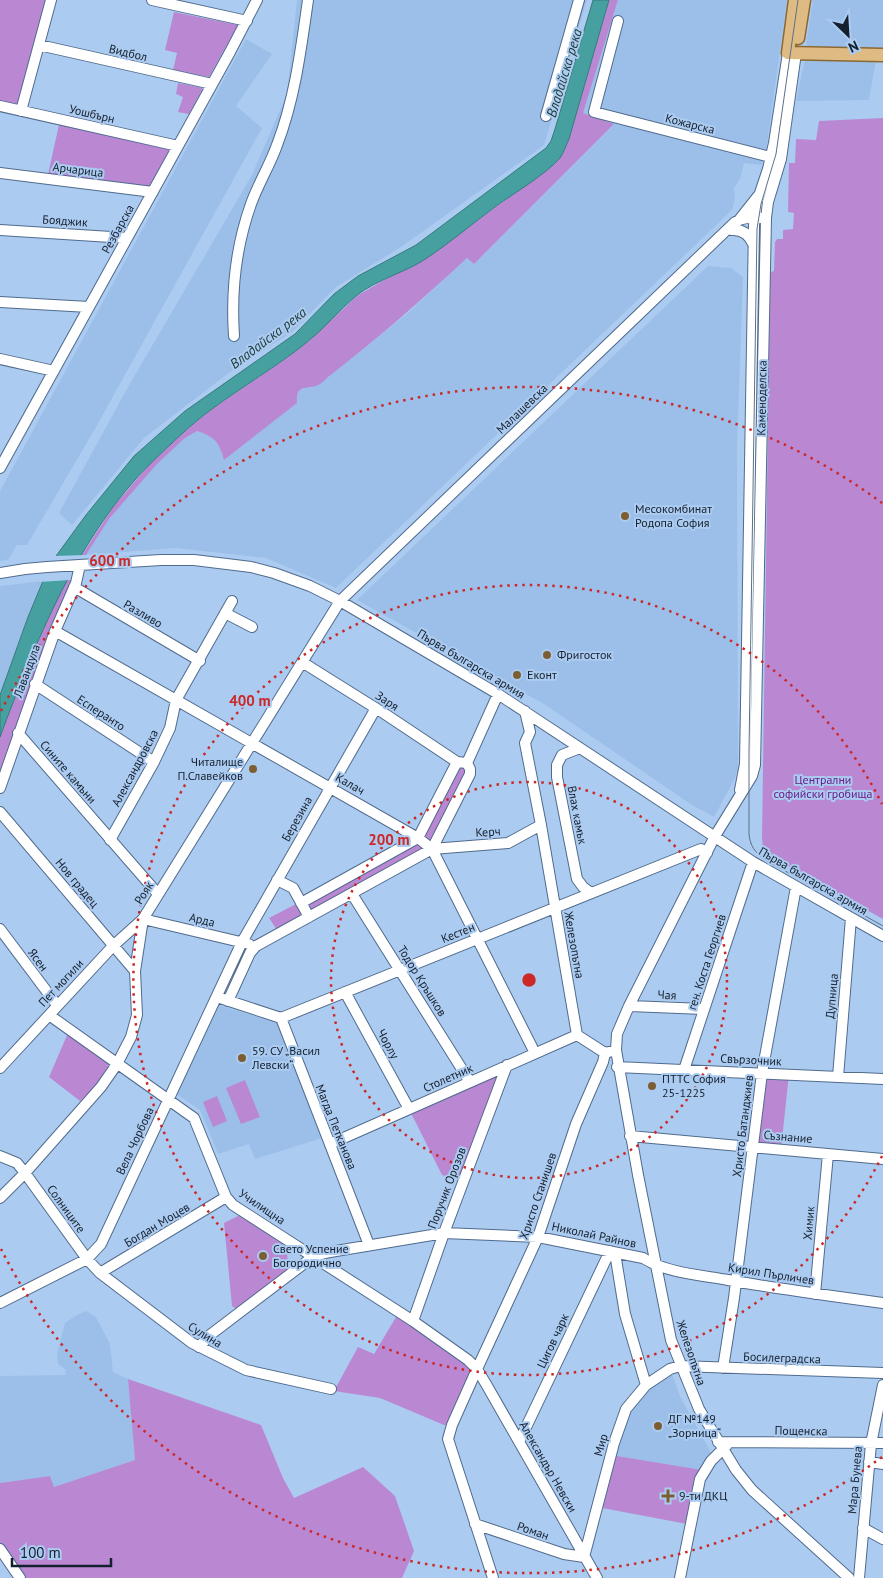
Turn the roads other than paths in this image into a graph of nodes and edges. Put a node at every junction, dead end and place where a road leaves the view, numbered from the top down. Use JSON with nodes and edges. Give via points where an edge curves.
{"nodes":[{"id":1,"x":51,"y":0,"type":"edge"},
{"id":2,"x":152,"y":0,"type":"edge"},
{"id":3,"x":257,"y":0,"type":"edge"},
{"id":4,"x":308,"y":0,"type":"edge"},
{"id":5,"x":578,"y":0,"type":"edge"},
{"id":6,"x":795,"y":0,"type":"edge"},
{"id":7,"x":804,"y":0,"type":"edge"},
{"id":8,"x":247,"y":20,"type":"junction"},
{"id":9,"x":618,"y":22,"type":"dead end"},
{"id":10,"x":39,"y":45,"type":"junction"},
{"id":11,"x":792,"y":53,"type":"junction"},
{"id":12,"x":883,"y":55,"type":"edge"},
{"id":13,"x":212,"y":84,"type":"junction"},
{"id":14,"x":0,"y":106,"type":"edge"},
{"id":15,"x":21,"y":111,"type":"junction"},
{"id":16,"x":546,"y":116,"type":"dead end"},
{"id":17,"x":178,"y":146,"type":"junction"},
{"id":18,"x":776,"y":158,"type":"junction"},
{"id":19,"x":0,"y":173,"type":"edge"},
{"id":20,"x":153,"y":192,"type":"junction"},
{"id":21,"x":760,"y":194,"type":"junction"},
{"id":22,"x":738,"y":220,"type":"junction"},
{"id":23,"x":760,"y":222,"type":"junction"},
{"id":24,"x":0,"y":230,"type":"edge"},
{"id":25,"x":731,"y":230,"type":"junction"},
{"id":26,"x":722,"y":236,"type":"junction"},
{"id":27,"x":128,"y":238,"type":"junction"},
{"id":28,"x":754,"y":245,"type":"junction"},
{"id":29,"x":0,"y":302,"type":"edge"},
{"id":30,"x":89,"y":307,"type":"junction"},
{"id":31,"x":234,"y":336,"type":"dead end"},
{"id":32,"x":0,"y":359,"type":"edge"},
{"id":33,"x":54,"y":371,"type":"junction"},
{"id":34,"x":0,"y":468,"type":"edge"},
{"id":35,"x":80,"y":565,"type":"junction"},
{"id":36,"x":0,"y":573,"type":"edge"},
{"id":37,"x":74,"y":587,"type":"junction"},
{"id":38,"x":232,"y":601,"type":"dead end"},
{"id":39,"x":340,"y":601,"type":"junction"},
{"id":40,"x":225,"y":613,"type":"junction"},
{"id":41,"x":252,"y":627,"type":"dead end"},
{"id":42,"x":55,"y":631,"type":"junction"},
{"id":43,"x":200,"y":661,"type":"junction"},
{"id":44,"x":302,"y":662,"type":"junction"},
{"id":45,"x":35,"y":684,"type":"junction"},
{"id":46,"x":498,"y":694,"type":"junction"},
{"id":47,"x":176,"y":700,"type":"junction"},
{"id":48,"x":376,"y":708,"type":"junction"},
{"id":49,"x":525,"y":711,"type":"junction"},
{"id":50,"x":545,"y":724,"type":"junction"},
{"id":51,"x":530,"y":732,"type":"junction"},
{"id":52,"x":18,"y":733,"type":"junction"},
{"id":53,"x":252,"y":742,"type":"junction"},
{"id":54,"x":580,"y":748,"type":"junction"},
{"id":55,"x":154,"y":762,"type":"junction"},
{"id":56,"x":462,"y":762,"type":"junction"},
{"id":57,"x":330,"y":787,"type":"junction"},
{"id":58,"x":0,"y":788,"type":"edge"},
{"id":59,"x":739,"y":796,"type":"junction"},
{"id":60,"x":0,"y":812,"type":"edge"},
{"id":61,"x":541,"y":825,"type":"junction"},
{"id":62,"x":715,"y":836,"type":"junction"},
{"id":63,"x":418,"y":838,"type":"junction"},
{"id":64,"x":110,"y":840,"type":"junction"},
{"id":65,"x":432,"y":849,"type":"junction"},
{"id":66,"x":707,"y":853,"type":"junction"},
{"id":67,"x":377,"y":862,"type":"junction"},
{"id":68,"x":753,"y":862,"type":"junction"},
{"id":69,"x":384,"y":876,"type":"junction"},
{"id":70,"x":277,"y":880,"type":"junction"},
{"id":71,"x":796,"y":888,"type":"junction"},
{"id":72,"x":591,"y":893,"type":"junction"},
{"id":73,"x":158,"y":894,"type":"junction"},
{"id":74,"x":352,"y":894,"type":"junction"},
{"id":75,"x":301,"y":903,"type":"junction"},
{"id":76,"x":554,"y":907,"type":"junction"},
{"id":77,"x":310,"y":917,"type":"junction"},
{"id":78,"x":851,"y":918,"type":"junction"},
{"id":79,"x":143,"y":919,"type":"junction"},
{"id":80,"x":0,"y":929,"type":"edge"},
{"id":81,"x":883,"y":936,"type":"edge"},
{"id":82,"x":478,"y":939,"type":"junction"},
{"id":83,"x":242,"y":942,"type":"junction"},
{"id":84,"x":113,"y":946,"type":"junction"},
{"id":85,"x":256,"y":946,"type":"junction"},
{"id":86,"x":400,"y":970,"type":"junction"},
{"id":87,"x":134,"y":971,"type":"junction"},
{"id":88,"x":345,"y":992,"type":"junction"},
{"id":89,"x":216,"y":997,"type":"junction"},
{"id":90,"x":228,"y":1001,"type":"junction"},
{"id":91,"x":57,"y":1005,"type":"junction"},
{"id":92,"x":629,"y":1006,"type":"junction"},
{"id":93,"x":704,"y":1009,"type":"junction"},
{"id":94,"x":48,"y":1014,"type":"junction"},
{"id":95,"x":281,"y":1018,"type":"junction"},
{"id":96,"x":576,"y":1035,"type":"junction"},
{"id":97,"x":616,"y":1050,"type":"junction"},
{"id":98,"x":535,"y":1053,"type":"junction"},
{"id":99,"x":605,"y":1053,"type":"junction"},
{"id":100,"x":117,"y":1064,"type":"junction"},
{"id":101,"x":507,"y":1065,"type":"junction"},
{"id":102,"x":618,"y":1067,"type":"junction"},
{"id":103,"x":0,"y":1068,"type":"edge"},
{"id":104,"x":684,"y":1070,"type":"junction"},
{"id":105,"x":762,"y":1073,"type":"junction"},
{"id":106,"x":838,"y":1076,"type":"junction"},
{"id":107,"x":883,"y":1079,"type":"edge"},
{"id":108,"x":470,"y":1082,"type":"junction"},
{"id":109,"x":168,"y":1098,"type":"junction"},
{"id":110,"x":409,"y":1109,"type":"junction"},
{"id":111,"x":630,"y":1136,"type":"junction"},
{"id":112,"x":330,"y":1144,"type":"junction"},
{"id":113,"x":753,"y":1147,"type":"junction"},
{"id":114,"x":828,"y":1154,"type":"junction"},
{"id":115,"x":0,"y":1156,"type":"edge"},
{"id":116,"x":883,"y":1159,"type":"edge"},
{"id":117,"x":25,"y":1173,"type":"junction"},
{"id":118,"x":226,"y":1197,"type":"junction"},
{"id":119,"x":0,"y":1198,"type":"edge"},
{"id":120,"x":444,"y":1233,"type":"junction"},
{"id":121,"x":538,"y":1237,"type":"junction"},
{"id":122,"x":369,"y":1245,"type":"junction"},
{"id":123,"x":612,"y":1252,"type":"junction"},
{"id":124,"x":314,"y":1256,"type":"junction"},
{"id":125,"x":87,"y":1259,"type":"junction"},
{"id":126,"x":655,"y":1266,"type":"junction"},
{"id":127,"x":100,"y":1273,"type":"junction"},
{"id":128,"x":736,"y":1281,"type":"junction"},
{"id":129,"x":815,"y":1294,"type":"junction"},
{"id":130,"x":0,"y":1303,"type":"edge"},
{"id":131,"x":883,"y":1303,"type":"edge"},
{"id":132,"x":413,"y":1321,"type":"junction"},
{"id":133,"x":199,"y":1347,"type":"junction"},
{"id":134,"x":680,"y":1366,"type":"junction"},
{"id":135,"x":723,"y":1368,"type":"junction"},
{"id":136,"x":477,"y":1369,"type":"junction"},
{"id":137,"x":883,"y":1373,"type":"edge"},
{"id":138,"x":646,"y":1385,"type":"junction"},
{"id":139,"x":883,"y":1385,"type":"edge"},
{"id":140,"x":331,"y":1389,"type":"dead end"},
{"id":141,"x":519,"y":1442,"type":"junction"},
{"id":142,"x":883,"y":1443,"type":"edge"},
{"id":143,"x":723,"y":1444,"type":"junction"},
{"id":144,"x":871,"y":1444,"type":"junction"},
{"id":145,"x":869,"y":1462,"type":"junction"},
{"id":146,"x":883,"y":1464,"type":"edge"},
{"id":147,"x":475,"y":1524,"type":"junction"},
{"id":148,"x":863,"y":1528,"type":"junction"},
{"id":149,"x":883,"y":1539,"type":"edge"},
{"id":150,"x":0,"y":1549,"type":"edge"},
{"id":151,"x":584,"y":1557,"type":"junction"},
{"id":152,"x":20,"y":1578,"type":"edge"},
{"id":153,"x":493,"y":1578,"type":"edge"},
{"id":154,"x":597,"y":1578,"type":"edge"},
{"id":155,"x":680,"y":1578,"type":"edge"},
{"id":156,"x":849,"y":1578,"type":"edge"},
{"id":157,"x":859,"y":1578,"type":"edge"}],
"edges":[{"from":1,"to":10,"type":"street"},
{"from":2,"to":8,"type":"street"},
{"from":3,"to":8,"type":"street","name":"Резбарска"},
{"from":4,"to":31,"type":"street","via":[[296,82],[277,146],[244,223],[234,290]]},
{"from":5,"to":16,"type":"street"},
{"from":6,"to":11,"type":"main road","name":"Каменоделска"},
{"from":7,"to":11,"type":"main road","name":"Каменоделска"},
{"from":8,"to":13,"type":"street","name":"Резбарска"},
{"from":9,"to":18,"type":"street","name":"Кожарска","via":[[594,112]]},
{"from":10,"to":13,"type":"street","name":"Видбол"},
{"from":10,"to":15,"type":"street"},
{"from":11,"to":12,"type":"main road"},
{"from":11,"to":18,"type":"street","name":"Каменоделска"},
{"from":13,"to":17,"type":"street","name":"Резбарска"},
{"from":14,"to":15,"type":"street","name":"Уошбърн"},
{"from":15,"to":17,"type":"street","name":"Уошбърн"},
{"from":17,"to":20,"type":"street","name":"Резбарска"},
{"from":18,"to":21,"type":"street","name":"Каменоделска"},
{"from":18,"to":23,"type":"street","name":"Каменоделска","via":[[768,202]]},
{"from":19,"to":20,"type":"street","name":"Арчарица"},
{"from":20,"to":27,"type":"street","name":"Резбарска"},
{"from":21,"to":22,"type":"street","name":"Малашевска"},
{"from":21,"to":23,"type":"street","name":"Каменоделска"},
{"from":22,"to":23,"type":"street"},
{"from":22,"to":26,"type":"street","name":"Малашевска"},
{"from":23,"to":25,"type":"street","name":"Малашевска"},
{"from":23,"to":28,"type":"street","name":"Каменоделска"},
{"from":23,"to":59,"type":"street","name":"Каменоделска","via":[[755,765]]},
{"from":24,"to":27,"type":"street","name":"Бояджик"},
{"from":25,"to":26,"type":"street","name":"Малашевска"},
{"from":25,"to":28,"type":"street","via":[[745,233]]},
{"from":26,"to":39,"type":"street","name":"Малашевска"},
{"from":27,"to":30,"type":"street","name":"Резбарска"},
{"from":28,"to":59,"type":"street","name":"Каменоделска","via":[[745,764]]},
{"from":29,"to":30,"type":"street"},
{"from":30,"to":33,"type":"street","name":"Резбарска"},
{"from":32,"to":33,"type":"street"},
{"from":33,"to":34,"type":"street","name":"Резбарска"},
{"from":35,"to":36,"type":"street","name":"Първа българска армия"},
{"from":35,"to":37,"type":"street","name":"Лавандула"},
{"from":35,"to":39,"type":"street","name":"Първа българска армия","via":[[161,560],[219,562],[274,573]]},
{"from":37,"to":42,"type":"street","name":"Лавандула"},
{"from":37,"to":43,"type":"street","name":"Разливо"},
{"from":38,"to":40,"type":"street","name":"Александровска"},
{"from":39,"to":44,"type":"street","name":"Рояк"},
{"from":39,"to":46,"type":"street","name":"Първа българска армия"},
{"from":40,"to":41,"type":"street"},
{"from":40,"to":43,"type":"street","name":"Александровска"},
{"from":42,"to":45,"type":"street","name":"Лавандула"},
{"from":42,"to":47,"type":"street","name":"Калач"},
{"from":43,"to":47,"type":"street","name":"Александровска"},
{"from":44,"to":48,"type":"street","name":"Заря"},
{"from":44,"to":53,"type":"street","name":"Рояк"},
{"from":45,"to":52,"type":"street","name":"Лавандула"},
{"from":45,"to":55,"type":"street","name":"Есперанто"},
{"from":46,"to":49,"type":"street","name":"Първа българска армия"},
{"from":46,"to":56,"type":"street"},
{"from":47,"to":53,"type":"street","name":"Калач"},
{"from":47,"to":55,"type":"street","name":"Александровска","via":[[170,728]]},
{"from":48,"to":56,"type":"street","name":"Заря"},
{"from":48,"to":57,"type":"street","name":"Березина"},
{"from":49,"to":50,"type":"street","name":"Първа българска армия"},
{"from":49,"to":51,"type":"street"},
{"from":50,"to":51,"type":"street"},
{"from":50,"to":54,"type":"street","name":"Първа българска армия"},
{"from":51,"to":61,"type":"street","via":[[525,743]]},
{"from":52,"to":58,"type":"street","name":"Лавандула"},
{"from":52,"to":64,"type":"street","name":"Сините камъни"},
{"from":53,"to":57,"type":"street","name":"Калач"},
{"from":53,"to":73,"type":"street","name":"Рояк"},
{"from":54,"to":62,"type":"street","name":"Първа българска армия"},
{"from":54,"to":72,"type":"street","name":"Влах камък","via":[[562,755],[557,765],[557,777],[577,878]]},
{"from":55,"to":64,"type":"street","name":"Александровска"},
{"from":56,"to":63,"type":"street"},
{"from":56,"to":65,"type":"street","via":[[470,769],[470,774]]},
{"from":57,"to":63,"type":"street","name":"Калач"},
{"from":57,"to":70,"type":"street","name":"Березина"},
{"from":59,"to":62,"type":"street","name":"Каменоделска"},
{"from":60,"to":84,"type":"street","name":"Нов градец"},
{"from":61,"to":65,"type":"street","name":"Керч","via":[[508,842]]},
{"from":61,"to":76,"type":"street","name":"Железопътна"},
{"from":62,"to":66,"type":"street"},
{"from":62,"to":68,"type":"street","name":"Първа българска армия"},
{"from":63,"to":65,"type":"street","name":"Калач"},
{"from":63,"to":67,"type":"street"},
{"from":64,"to":73,"type":"street","name":"Сините камъни"},
{"from":65,"to":69,"type":"street"},
{"from":65,"to":82,"type":"street","name":"Калач"},
{"from":66,"to":72,"type":"street","name":"Кестен","via":[[700,849]]},
{"from":66,"to":92,"type":"street"},
{"from":67,"to":69,"type":"street"},
{"from":67,"to":75,"type":"street"},
{"from":68,"to":71,"type":"street","name":"Първа българска армия"},
{"from":68,"to":93,"type":"street","name":"ген. Коста Георгиев"},
{"from":69,"to":74,"type":"street"},
{"from":70,"to":75,"type":"street","via":[[293,888]]},
{"from":70,"to":83,"type":"street","name":"Березина"},
{"from":71,"to":78,"type":"street","name":"Първа българска армия"},
{"from":71,"to":105,"type":"street","name":"Христо Батанджиев"},
{"from":72,"to":76,"type":"street","name":"Кестен"},
{"from":73,"to":79,"type":"street","name":"Рояк"},
{"from":74,"to":77,"type":"street"},
{"from":74,"to":86,"type":"street","name":"Тодор Кръшков"},
{"from":75,"to":77,"type":"street"},
{"from":76,"to":82,"type":"street","name":"Кестен"},
{"from":76,"to":96,"type":"street","name":"Железопътна"},
{"from":77,"to":85,"type":"street"},
{"from":78,"to":81,"type":"street","name":"Първа българска армия"},
{"from":78,"to":106,"type":"street","name":"Дупница"},
{"from":79,"to":83,"type":"street","name":"Арда"},
{"from":79,"to":84,"type":"street","name":"Пет могили"},
{"from":79,"to":87,"type":"street","name":"Рояк"},
{"from":80,"to":91,"type":"street","name":"Ясен"},
{"from":82,"to":86,"type":"street","name":"Кестен"},
{"from":82,"to":98,"type":"street","name":"Калач"},
{"from":83,"to":85,"type":"street","name":"Арда"},
{"from":83,"to":89,"type":"street","name":"Вела Чорбова"},
{"from":84,"to":87,"type":"street","name":"Нов градец"},
{"from":84,"to":91,"type":"street","name":"Пет могили"},
{"from":85,"to":90,"type":"street"},
{"from":86,"to":88,"type":"street","name":"Кестен"},
{"from":86,"to":108,"type":"street","name":"Тодор Кръшков"},
{"from":87,"to":100,"type":"street","name":"Рояк","via":[[136,1022]]},
{"from":88,"to":95,"type":"street","name":"Кестен"},
{"from":88,"to":110,"type":"street","name":"Чорлу"},
{"from":89,"to":90,"type":"street"},
{"from":89,"to":109,"type":"street","name":"Вела Чорбова"},
{"from":90,"to":95,"type":"street"},
{"from":91,"to":94,"type":"street","name":"Пет могили"},
{"from":92,"to":93,"type":"street","name":"Чая"},
{"from":92,"to":97,"type":"street","via":[[617,1034]]},
{"from":93,"to":104,"type":"street","name":"ген. Коста Георгиев"},
{"from":94,"to":100,"type":"street","name":"Училищна"},
{"from":94,"to":103,"type":"street","name":"Пет могили"},
{"from":95,"to":112,"type":"street","name":"Магда Петканова"},
{"from":96,"to":98,"type":"street","name":"Столетник"},
{"from":96,"to":99,"type":"street"},
{"from":97,"to":99,"type":"street"},
{"from":97,"to":102,"type":"street","name":"Железопътна"},
{"from":98,"to":101,"type":"street","name":"Столетник"},
{"from":99,"to":121,"type":"street","name":"Христо Станишев","via":[[576,1124]]},
{"from":100,"to":109,"type":"street","name":"Училищна"},
{"from":100,"to":117,"type":"street","name":"Рояк","via":[[102,1087]]},
{"from":101,"to":108,"type":"street","name":"Столетник"},
{"from":101,"to":120,"type":"street","name":"Поручик Орозов"},
{"from":102,"to":104,"type":"street","name":"Свързочник"},
{"from":102,"to":111,"type":"street","name":"Железопътна"},
{"from":104,"to":105,"type":"street","name":"Свързочник"},
{"from":105,"to":106,"type":"street","name":"Свързочник"},
{"from":105,"to":113,"type":"street","name":"Христо Батанджиев"},
{"from":106,"to":107,"type":"street","name":"Свързочник"},
{"from":108,"to":110,"type":"street","name":"Столетник"},
{"from":109,"to":118,"type":"street","name":"Училищна","via":[[194,1118]]},
{"from":109,"to":125,"type":"street","name":"Вела Чорбова","via":[[101,1244]]},
{"from":110,"to":112,"type":"street","name":"Столетник"},
{"from":111,"to":113,"type":"street","name":"Съзнание"},
{"from":111,"to":126,"type":"street","name":"Железопътна"},
{"from":112,"to":122,"type":"street","name":"Магда Петканова"},
{"from":113,"to":114,"type":"street","name":"Съзнание"},
{"from":113,"to":128,"type":"street","name":"Христо Батанджиев"},
{"from":114,"to":116,"type":"street","name":"Съзнание"},
{"from":114,"to":129,"type":"street","name":"Химик"},
{"from":115,"to":117,"type":"street","name":"Солниците","via":[[17,1163]]},
{"from":117,"to":119,"type":"street","name":"Рояк"},
{"from":117,"to":125,"type":"street","name":"Солниците"},
{"from":118,"to":124,"type":"street","name":"Училищна"},
{"from":118,"to":127,"type":"street","name":"Богдан Моцев"},
{"from":120,"to":121,"type":"street","name":"Николай Райнов"},
{"from":120,"to":122,"type":"street","name":"Николай Райнов"},
{"from":120,"to":132,"type":"street","name":"Поручик Орозов"},
{"from":121,"to":123,"type":"street","name":"Николай Райнов"},
{"from":121,"to":136,"type":"street","name":"Христо Станишев"},
{"from":122,"to":124,"type":"street","name":"Николай Райнов"},
{"from":123,"to":126,"type":"street","name":"Николай Райнов","via":[[643,1258]]},
{"from":123,"to":138,"type":"street","via":[[625,1314]]},
{"from":123,"to":141,"type":"street","name":"Цигов чарк"},
{"from":124,"to":132,"type":"street","name":"Училищна"},
{"from":124,"to":133,"type":"street","name":"Николай Райнов","via":[[210,1335]]},
{"from":125,"to":127,"type":"street","name":"Сулина"},
{"from":125,"to":130,"type":"street","name":"Вела Чорбова"},
{"from":126,"to":128,"type":"street","name":"Кирил Пърличев"},
{"from":126,"to":134,"type":"street","name":"Железопътна"},
{"from":127,"to":133,"type":"street","name":"Сулина"},
{"from":128,"to":129,"type":"street","name":"Кирил Пърличев"},
{"from":128,"to":135,"type":"street","name":"Христо Батанджиев"},
{"from":129,"to":131,"type":"street","name":"Кирил Пърличев"},
{"from":132,"to":136,"type":"street","name":"Училищна"},
{"from":133,"to":140,"type":"street","name":"Сулина","via":[[246,1370]]},
{"from":134,"to":135,"type":"street","name":"Босилеградска"},
{"from":134,"to":138,"type":"street","name":"Мир"},
{"from":134,"to":143,"type":"street","name":"Железопътна","via":[[699,1409]]},
{"from":135,"to":137,"type":"street","name":"Босилеградска"},
{"from":136,"to":141,"type":"street","name":"Александър Невски"},
{"from":136,"to":147,"type":"street","name":"Христо Станишев","via":[[448,1439]]},
{"from":138,"to":151,"type":"street","name":"Мир","via":[[626,1410],[614,1443]]},
{"from":139,"to":144,"type":"street","name":"Мара Бунева"},
{"from":141,"to":151,"type":"street","name":"Александър Невски"},
{"from":142,"to":144,"type":"street","name":"Пощенска"},
{"from":143,"to":144,"type":"street","name":"Пощенска"},
{"from":143,"to":155,"type":"street","via":[[700,1479]]},
{"from":143,"to":156,"type":"street","name":"Железопътна","via":[[736,1470],[752,1490]]},
{"from":144,"to":145,"type":"street","name":"Мара Бунева"},
{"from":145,"to":146,"type":"street"},
{"from":145,"to":148,"type":"street","name":"Мара Бунева"},
{"from":147,"to":151,"type":"street","name":"Роман","via":[[564,1554]]},
{"from":147,"to":153,"type":"street","name":"Христо Станишев"},
{"from":148,"to":149,"type":"street"},
{"from":148,"to":157,"type":"street","name":"Мара Бунева"},
{"from":150,"to":152,"type":"street"},
{"from":151,"to":154,"type":"street","name":"Александър Невски"}]}
